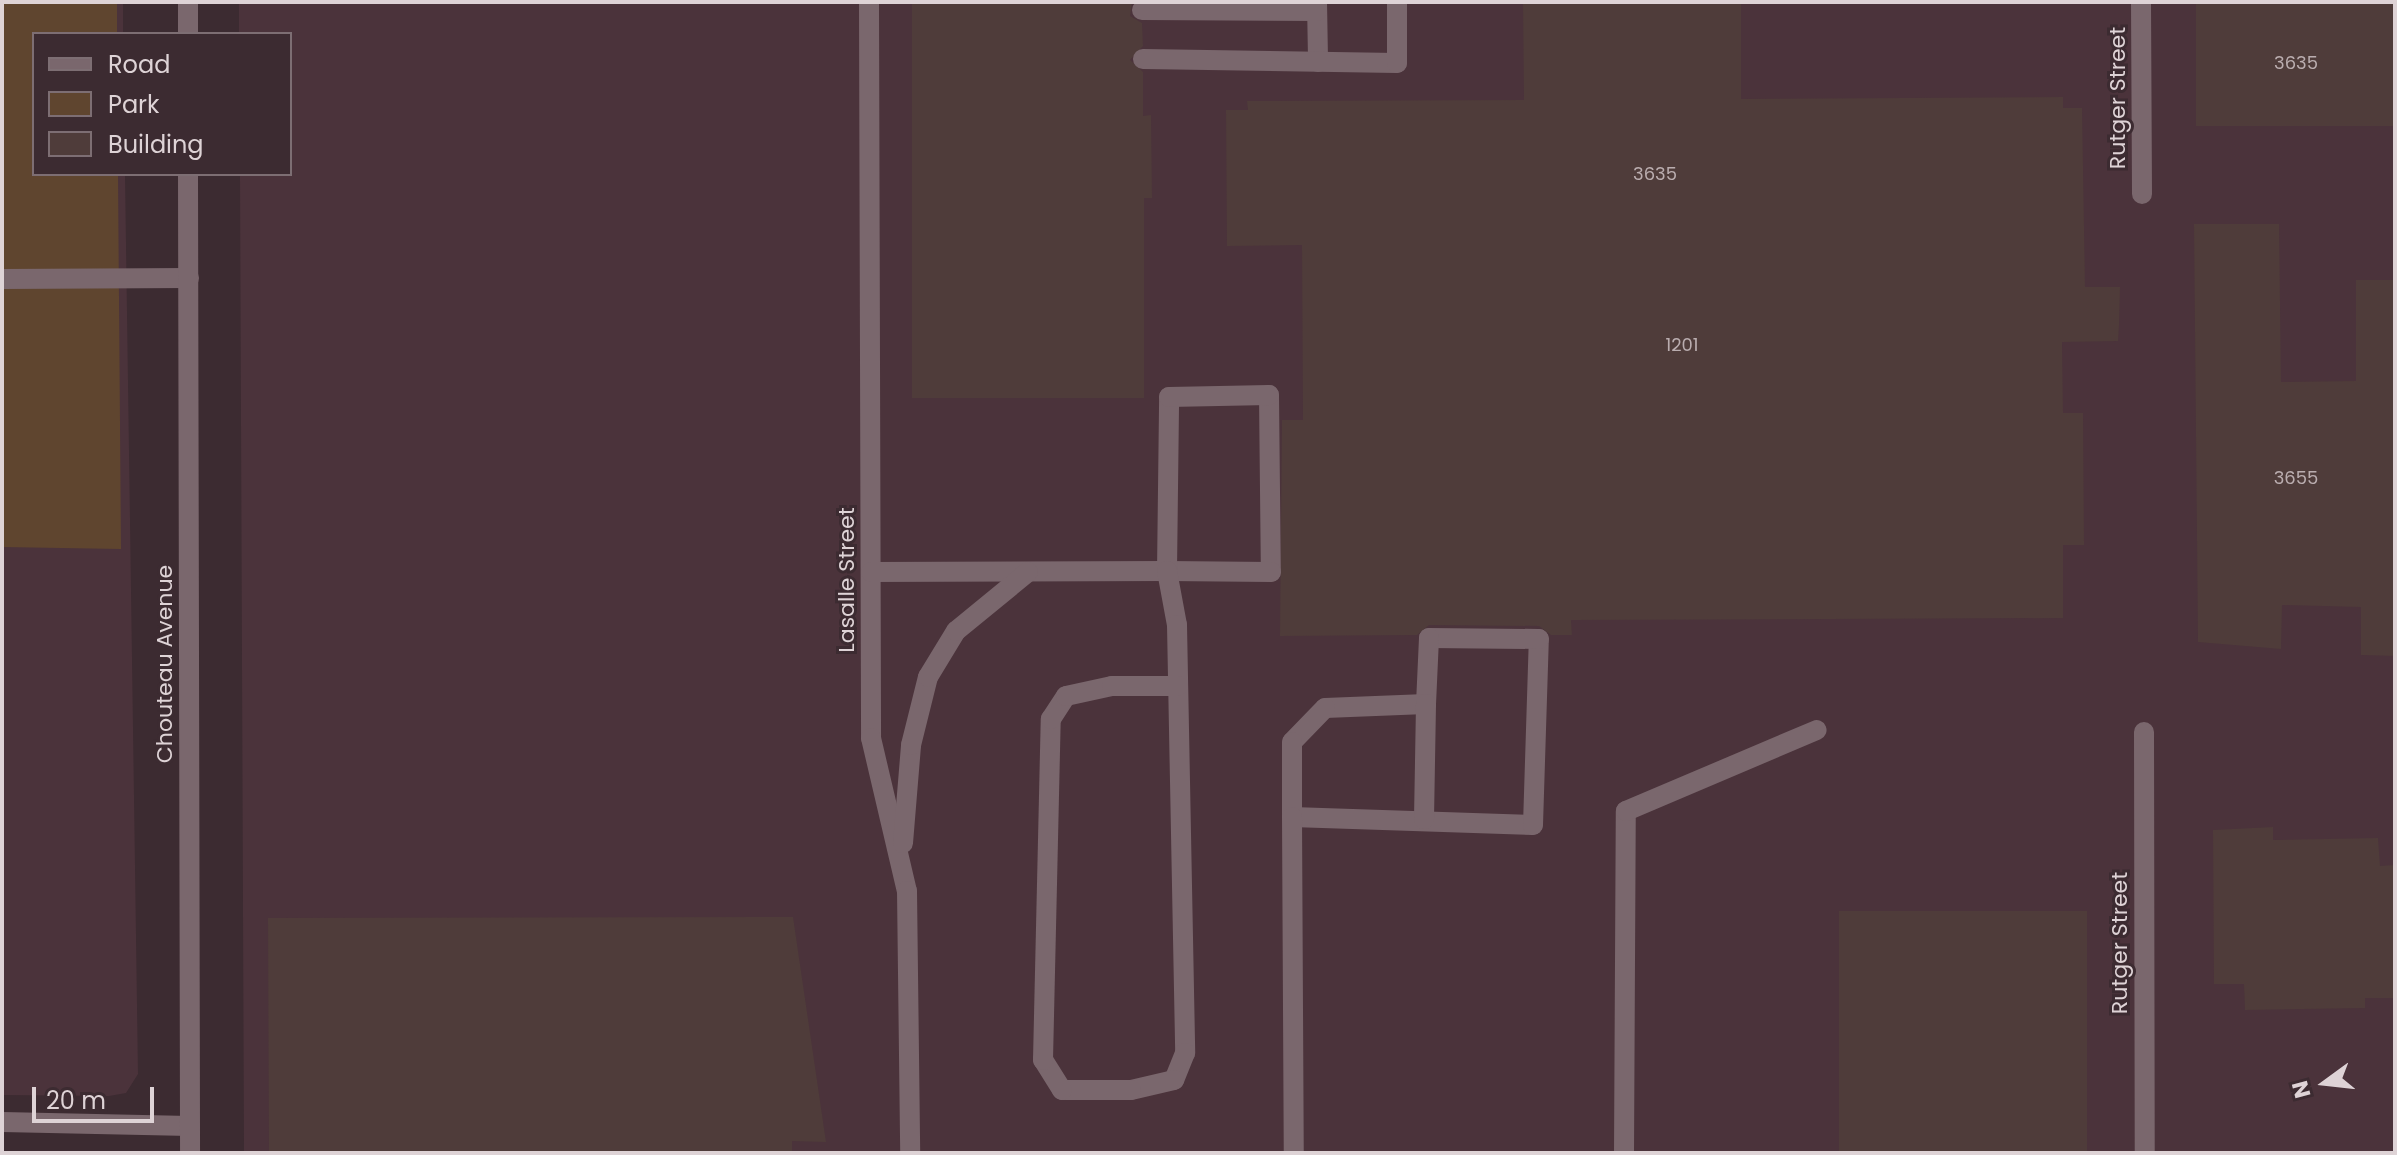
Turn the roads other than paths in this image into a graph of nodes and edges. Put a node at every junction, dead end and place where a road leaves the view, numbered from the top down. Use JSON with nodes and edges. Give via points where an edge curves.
{"nodes":[{"id":1,"x":188,"y":2,"type":"edge"},
{"id":2,"x":869,"y":2,"type":"edge"},
{"id":3,"x":1397,"y":2,"type":"edge"},
{"id":4,"x":2141,"y":2,"type":"edge"},
{"id":5,"x":1317,"y":6,"type":"edge"},
{"id":6,"x":1142,"y":10,"type":"dead end"},
{"id":7,"x":188,"y":32,"type":"edge"},
{"id":8,"x":1143,"y":59,"type":"dead end"},
{"id":9,"x":1318,"y":62,"type":"junction"},
{"id":10,"x":188,"y":176,"type":"edge"},
{"id":11,"x":2142,"y":194,"type":"dead end"},
{"id":12,"x":189,"y":278,"type":"junction"},
{"id":13,"x":2,"y":279,"type":"edge"},
{"id":14,"x":1167,"y":571,"type":"junction"},
{"id":15,"x":871,"y":572,"type":"junction"},
{"id":16,"x":1029,"y":572,"type":"junction"},
{"id":17,"x":1178,"y":686,"type":"junction"},
{"id":18,"x":1426,"y":704,"type":"junction"},
{"id":19,"x":1817,"y":730,"type":"dead end"},
{"id":20,"x":2144,"y":732,"type":"dead end"},
{"id":21,"x":1292,"y":817,"type":"junction"},
{"id":22,"x":1424,"y":819,"type":"junction"},
{"id":23,"x":902,"y":859,"type":"junction"},
{"id":24,"x":2,"y":1122,"type":"edge"},
{"id":25,"x":190,"y":1137,"type":"edge"},
{"id":26,"x":202,"y":1153,"type":"edge"},
{"id":27,"x":910,"y":1153,"type":"edge"},
{"id":28,"x":1294,"y":1153,"type":"edge"},
{"id":29,"x":1624,"y":1153,"type":"edge"},
{"id":30,"x":2145,"y":1153,"type":"edge"}],
"edges":[{"from":1,"to":7,"type":"main road"},
{"from":2,"to":15,"type":"main road","name":"Lasalle Street"},
{"from":3,"to":9,"type":"main road","via":[[1397,63]]},
{"from":4,"to":11,"type":"main road","name":"Rutger Street"},
{"from":5,"to":6,"type":"main road"},
{"from":5,"to":9,"type":"main road"},
{"from":8,"to":9,"type":"main road"},
{"from":10,"to":12,"type":"main road","name":"Chouteau Avenue"},
{"from":12,"to":13,"type":"main road"},
{"from":12,"to":25,"type":"main road","name":"Chouteau Avenue"},
{"from":14,"to":14,"type":"main road","via":[[1271,572],[1269,395],[1169,397]]},
{"from":14,"to":16,"type":"main road"},
{"from":14,"to":17,"type":"main road","via":[[1177,625]]},
{"from":15,"to":16,"type":"main road"},
{"from":15,"to":23,"type":"main road","name":"Lasalle Street","via":[[875,769]]},
{"from":16,"to":23,"type":"main road","via":[[956,631],[928,677],[911,745]]},
{"from":17,"to":17,"type":"main road","via":[[1185,1053],[1174,1080],[1131,1090],[1062,1090],[1043,1060],[1051,719],[1066,696],[1112,686]]},
{"from":18,"to":21,"type":"main road","via":[[1325,708],[1292,742]]},
{"from":18,"to":22,"type":"main road"},
{"from":18,"to":22,"type":"main road","via":[[1429,638],[1539,639],[1533,825]]},
{"from":19,"to":29,"type":"main road","via":[[1626,811]]},
{"from":20,"to":30,"type":"main road","name":"Rutger Street"},
{"from":21,"to":22,"type":"main road"},
{"from":21,"to":28,"type":"main road"},
{"from":23,"to":27,"type":"main road","name":"Lasalle Street","via":[[910,932]]},
{"from":24,"to":25,"type":"main road"},
{"from":25,"to":26,"type":"main road"}]}
